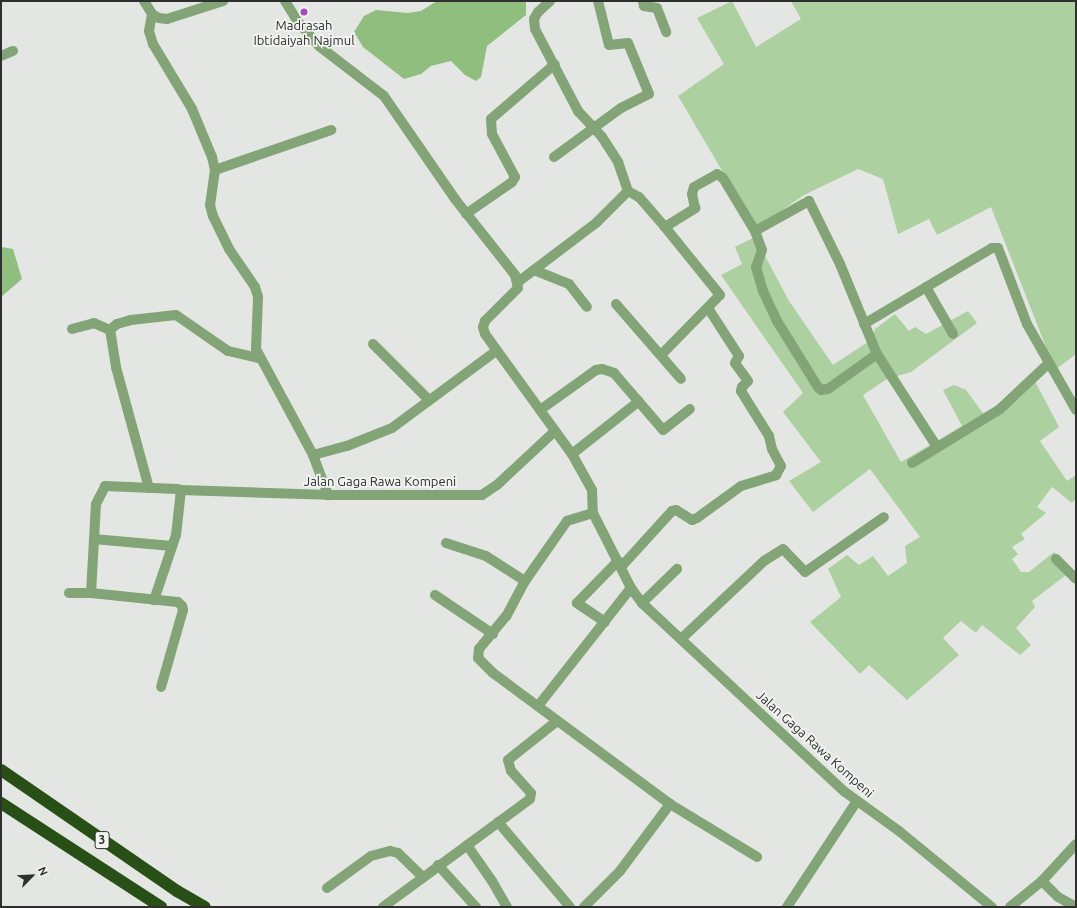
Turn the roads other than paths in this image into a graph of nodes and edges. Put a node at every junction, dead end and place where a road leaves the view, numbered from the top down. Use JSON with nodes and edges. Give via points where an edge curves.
{"nodes":[{"id":1,"x":144,"y":1,"type":"edge"},
{"id":2,"x":223,"y":1,"type":"edge"},
{"id":3,"x":285,"y":1,"type":"edge"},
{"id":4,"x":550,"y":1,"type":"edge"},
{"id":5,"x":598,"y":1,"type":"edge"},
{"id":6,"x":643,"y":1,"type":"edge"},
{"id":7,"x":152,"y":14,"type":"junction"},
{"id":8,"x":666,"y":32,"type":"dead end"},
{"id":9,"x":14,"y":51,"type":"dead end"},
{"id":10,"x":1,"y":56,"type":"edge"},
{"id":11,"x":555,"y":64,"type":"junction"},
{"id":12,"x":593,"y":128,"type":"junction"},
{"id":13,"x":331,"y":130,"type":"dead end"},
{"id":14,"x":554,"y":157,"type":"dead end"},
{"id":15,"x":215,"y":170,"type":"junction"},
{"id":16,"x":628,"y":191,"type":"junction"},
{"id":17,"x":466,"y":214,"type":"junction"},
{"id":18,"x":665,"y":226,"type":"junction"},
{"id":19,"x":755,"y":231,"type":"junction"},
{"id":20,"x":534,"y":270,"type":"junction"},
{"id":21,"x":518,"y":282,"type":"junction"},
{"id":22,"x":926,"y":287,"type":"junction"},
{"id":23,"x":616,"y":304,"type":"dead end"},
{"id":24,"x":587,"y":306,"type":"dead end"},
{"id":25,"x":708,"y":308,"type":"junction"},
{"id":26,"x":864,"y":324,"type":"junction"},
{"id":27,"x":72,"y":330,"type":"dead end"},
{"id":28,"x":110,"y":330,"type":"junction"},
{"id":29,"x":953,"y":334,"type":"dead end"},
{"id":30,"x":373,"y":344,"type":"dead end"},
{"id":31,"x":496,"y":351,"type":"junction"},
{"id":32,"x":877,"y":354,"type":"junction"},
{"id":33,"x":661,"y":355,"type":"junction"},
{"id":34,"x":259,"y":358,"type":"junction"},
{"id":35,"x":1051,"y":367,"type":"junction"},
{"id":36,"x":681,"y":379,"type":"dead end"},
{"id":37,"x":429,"y":400,"type":"junction"},
{"id":38,"x":639,"y":401,"type":"junction"},
{"id":39,"x":690,"y":409,"type":"dead end"},
{"id":40,"x":540,"y":410,"type":"junction"},
{"id":41,"x":1076,"y":410,"type":"edge"},
{"id":42,"x":555,"y":430,"type":"junction"},
{"id":43,"x":937,"y":447,"type":"junction"},
{"id":44,"x":572,"y":454,"type":"junction"},
{"id":45,"x":313,"y":455,"type":"junction"},
{"id":46,"x":912,"y":462,"type":"dead end"},
{"id":47,"x":149,"y":488,"type":"junction"},
{"id":48,"x":181,"y":490,"type":"junction"},
{"id":49,"x":328,"y":495,"type":"junction"},
{"id":50,"x":593,"y":514,"type":"junction"},
{"id":51,"x":884,"y":517,"type":"dead end"},
{"id":52,"x":94,"y":539,"type":"junction"},
{"id":53,"x":446,"y":543,"type":"dead end"},
{"id":54,"x":172,"y":546,"type":"junction"},
{"id":55,"x":1056,"y":559,"type":"dead end"},
{"id":56,"x":619,"y":564,"type":"junction"},
{"id":57,"x":678,"y":569,"type":"dead end"},
{"id":58,"x":1076,"y":579,"type":"edge"},
{"id":59,"x":524,"y":581,"type":"junction"},
{"id":60,"x":632,"y":588,"type":"junction"},
{"id":61,"x":91,"y":592,"type":"junction"},
{"id":62,"x":69,"y":593,"type":"dead end"},
{"id":63,"x":435,"y":595,"type":"dead end"},
{"id":64,"x":154,"y":600,"type":"junction"},
{"id":65,"x":642,"y":603,"type":"junction"},
{"id":66,"x":605,"y":622,"type":"junction"},
{"id":67,"x":493,"y":634,"type":"junction"},
{"id":68,"x":681,"y":639,"type":"junction"},
{"id":69,"x":161,"y":687,"type":"dead end"},
{"id":70,"x":538,"y":706,"type":"junction"},
{"id":71,"x":558,"y":721,"type":"junction"},
{"id":72,"x":1,"y":770,"type":"edge"},
{"id":73,"x":857,"y":801,"type":"junction"},
{"id":74,"x":1,"y":803,"type":"edge"},
{"id":75,"x":670,"y":804,"type":"junction"},
{"id":76,"x":498,"y":822,"type":"junction"},
{"id":77,"x":1076,"y":844,"type":"edge"},
{"id":78,"x":467,"y":845,"type":"junction"},
{"id":79,"x":757,"y":857,"type":"dead end"},
{"id":80,"x":438,"y":865,"type":"junction"},
{"id":81,"x":423,"y":877,"type":"junction"},
{"id":82,"x":1042,"y":881,"type":"junction"},
{"id":83,"x":327,"y":888,"type":"dead end"},
{"id":84,"x":161,"y":907,"type":"edge"},
{"id":85,"x":205,"y":907,"type":"edge"},
{"id":86,"x":383,"y":907,"type":"edge"},
{"id":87,"x":476,"y":907,"type":"edge"},
{"id":88,"x":507,"y":907,"type":"edge"},
{"id":89,"x":570,"y":907,"type":"edge"},
{"id":90,"x":584,"y":907,"type":"edge"},
{"id":91,"x":787,"y":907,"type":"edge"},
{"id":92,"x":992,"y":907,"type":"edge"},
{"id":93,"x":1010,"y":907,"type":"edge"},
{"id":94,"x":1076,"y":907,"type":"edge"}],
"edges":[{"from":1,"to":7,"type":"street"},
{"from":2,"to":7,"type":"street","via":[[167,18],[159,18]]},
{"from":3,"to":17,"type":"street","via":[[299,23],[319,46],[384,96]]},
{"from":4,"to":11,"type":"street","via":[[538,12],[534,23]]},
{"from":5,"to":12,"type":"street","via":[[609,45],[628,43],[650,93],[620,108]]},
{"from":6,"to":8,"type":"street","via":[[644,6],[657,8]]},
{"from":7,"to":15,"type":"street","name":"Jalan Gaga Rawa Kompeni","via":[[149,31],[153,44],[192,109],[208,145]]},
{"from":9,"to":10,"type":"street"},
{"from":11,"to":12,"type":"street","via":[[568,95]]},
{"from":11,"to":17,"type":"street","via":[[491,119],[492,134],[514,177],[512,182]]},
{"from":12,"to":14,"type":"street"},
{"from":12,"to":16,"type":"street","via":[[609,146],[618,162]]},
{"from":13,"to":15,"type":"street"},
{"from":15,"to":34,"type":"street","name":"Jalan Gaga Rawa Kompeni","via":[[210,205],[213,216],[229,249],[258,297],[255,340]]},
{"from":16,"to":18,"type":"street","via":[[639,197]]},
{"from":16,"to":20,"type":"street","name":"Jalan Gaga Rawa Kompeni","via":[[596,223]]},
{"from":17,"to":21,"type":"street"},
{"from":18,"to":19,"type":"street","via":[[695,208],[692,194],[694,187],[717,174],[723,178]]},
{"from":18,"to":25,"type":"street","via":[[720,295]]},
{"from":19,"to":26,"type":"street","via":[[809,201],[840,264]]},
{"from":19,"to":32,"type":"street","via":[[762,250],[756,267],[763,291],[777,321],[818,387],[821,390],[828,389]]},
{"from":20,"to":21,"type":"street","name":"Jalan Gaga Rawa Kompeni"},
{"from":20,"to":24,"type":"street","via":[[569,284]]},
{"from":21,"to":31,"type":"street","name":"Jalan Gaga Rawa Kompeni","via":[[515,293],[485,321],[482,327]]},
{"from":22,"to":26,"type":"street"},
{"from":22,"to":29,"type":"street"},
{"from":22,"to":35,"type":"street","via":[[992,248],[998,248],[1027,324]]},
{"from":23,"to":33,"type":"street"},
{"from":25,"to":33,"type":"street"},
{"from":25,"to":56,"type":"street","via":[[739,356],[735,363],[748,381],[741,391],[769,436],[772,449],[781,466],[776,475],[741,486],[697,518],[692,520],[676,510],[672,512]]},
{"from":26,"to":32,"type":"street"},
{"from":27,"to":28,"type":"street","via":[[94,323]]},
{"from":28,"to":34,"type":"street","via":[[117,324],[131,320],[176,315],[228,351]]},
{"from":28,"to":47,"type":"street","via":[[116,367]]},
{"from":30,"to":37,"type":"street"},
{"from":31,"to":37,"type":"street"},
{"from":31,"to":40,"type":"street","name":"Jalan Gaga Rawa Kompeni"},
{"from":32,"to":43,"type":"street"},
{"from":33,"to":36,"type":"street"},
{"from":34,"to":45,"type":"street","name":"Jalan Gaga Rawa Kompeni"},
{"from":35,"to":41,"type":"street"},
{"from":35,"to":43,"type":"street","via":[[1000,410]]},
{"from":37,"to":45,"type":"street","via":[[392,428],[369,438]]},
{"from":38,"to":39,"type":"street","via":[[663,430]]},
{"from":38,"to":40,"type":"street","via":[[614,374],[602,369],[596,370]]},
{"from":38,"to":44,"type":"street"},
{"from":40,"to":42,"type":"street","name":"Jalan Gaga Rawa Kompeni"},
{"from":42,"to":44,"type":"street","name":"Jalan Gaga Rawa Kompeni"},
{"from":42,"to":49,"type":"street","name":"Jalan Gaga Rawa Kompeni","via":[[497,485],[482,495]]},
{"from":43,"to":46,"type":"street"},
{"from":44,"to":50,"type":"street","name":"Jalan Gaga Rawa Kompeni","via":[[592,490]]},
{"from":45,"to":49,"type":"street","name":"Jalan Gaga Rawa Kompeni"},
{"from":47,"to":48,"type":"street","name":"Jalan Gaga Rawa Kompeni"},
{"from":47,"to":52,"type":"street","name":"Jalan Gaga Rawa Kompeni","via":[[106,485],[96,504]]},
{"from":48,"to":49,"type":"street","name":"Jalan Gaga Rawa Kompeni"},
{"from":48,"to":54,"type":"street"},
{"from":50,"to":56,"type":"street","name":"Jalan Gaga Rawa Kompeni"},
{"from":50,"to":59,"type":"street","via":[[567,521]]},
{"from":51,"to":68,"type":"street","via":[[805,572],[783,549],[764,561]]},
{"from":52,"to":54,"type":"street"},
{"from":52,"to":61,"type":"street"},
{"from":53,"to":59,"type":"street","via":[[486,556]]},
{"from":54,"to":64,"type":"street"},
{"from":55,"to":58,"type":"street"},
{"from":56,"to":60,"type":"street","name":"Jalan Gaga Rawa Kompeni"},
{"from":56,"to":66,"type":"street","via":[[578,603]]},
{"from":57,"to":65,"type":"street"},
{"from":59,"to":67,"type":"street"},
{"from":60,"to":65,"type":"street","name":"Jalan Gaga Rawa Kompeni"},
{"from":60,"to":66,"type":"street"},
{"from":61,"to":62,"type":"street"},
{"from":61,"to":64,"type":"street"},
{"from":63,"to":67,"type":"street"},
{"from":64,"to":69,"type":"street","via":[[178,602],[183,610]]},
{"from":65,"to":68,"type":"street","name":"Jalan Gaga Rawa Kompeni"},
{"from":66,"to":70,"type":"street"},
{"from":67,"to":70,"type":"street","via":[[477,654],[481,664]]},
{"from":68,"to":73,"type":"street","name":"Jalan Gaga Rawa Kompeni"},
{"from":70,"to":71,"type":"street"},
{"from":71,"to":75,"type":"street"},
{"from":71,"to":76,"type":"street","via":[[508,760],[511,771],[531,793],[530,798]]},
{"from":72,"to":85,"type":"highway","number":"3","via":[[177,891]]},
{"from":73,"to":91,"type":"street"},
{"from":73,"to":92,"type":"street","name":"Jalan Gaga Rawa Kompeni","via":[[899,831]]},
{"from":74,"to":84,"type":"highway","number":"3"},
{"from":75,"to":79,"type":"street"},
{"from":75,"to":90,"type":"street","via":[[620,871]]},
{"from":76,"to":78,"type":"street"},
{"from":76,"to":89,"type":"street"},
{"from":77,"to":82,"type":"street"},
{"from":78,"to":80,"type":"street"},
{"from":78,"to":88,"type":"street"},
{"from":80,"to":81,"type":"street"},
{"from":80,"to":87,"type":"street"},
{"from":81,"to":83,"type":"street","via":[[398,853],[390,851],[371,856]]},
{"from":81,"to":86,"type":"street"},
{"from":82,"to":93,"type":"street"},
{"from":82,"to":94,"type":"street","via":[[1058,897]]}]}
